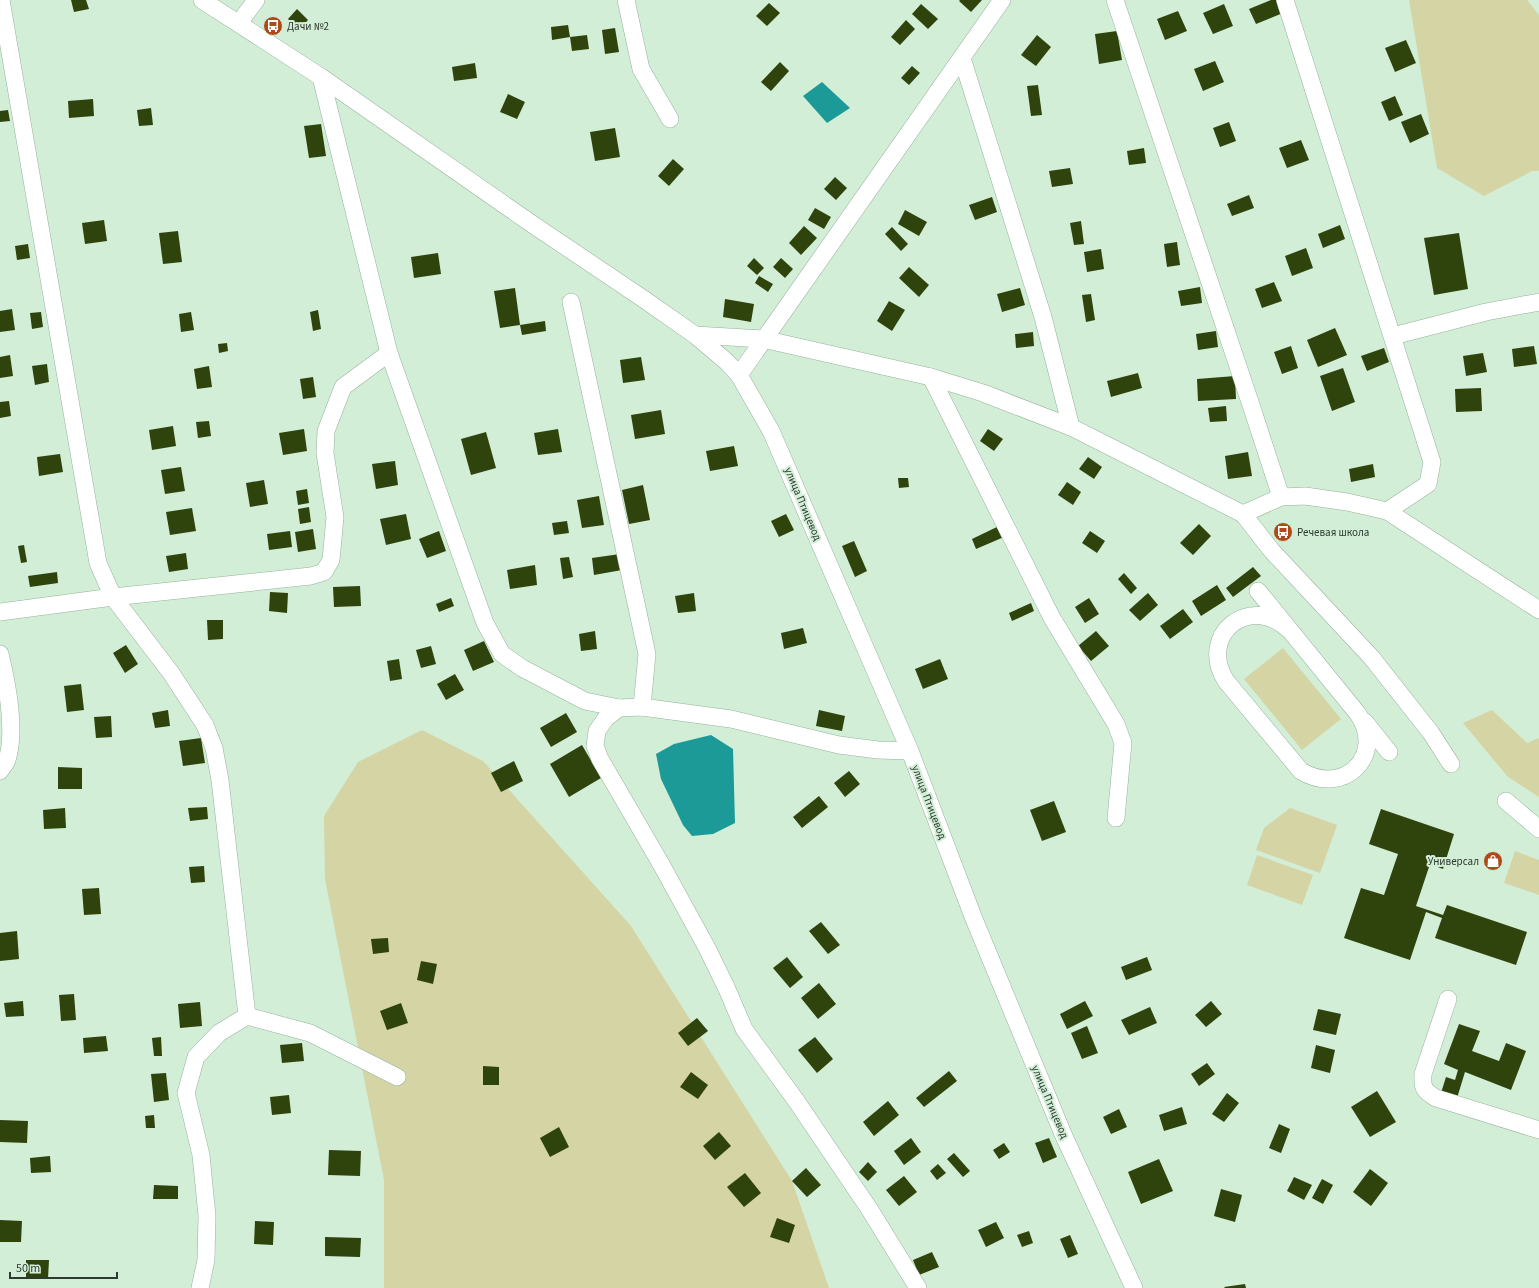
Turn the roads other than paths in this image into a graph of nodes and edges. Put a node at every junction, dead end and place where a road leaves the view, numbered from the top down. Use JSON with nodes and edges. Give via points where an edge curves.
{"nodes":[{"id":1,"x":1,"y":0,"type":"edge"},
{"id":2,"x":202,"y":0,"type":"edge"},
{"id":3,"x":256,"y":0,"type":"edge"},
{"id":4,"x":626,"y":0,"type":"edge"},
{"id":5,"x":1002,"y":0,"type":"edge"},
{"id":6,"x":1115,"y":0,"type":"edge"},
{"id":7,"x":1285,"y":0,"type":"edge"},
{"id":8,"x":239,"y":23,"type":"junction"},
{"id":9,"x":962,"y":58,"type":"junction"},
{"id":10,"x":321,"y":77,"type":"junction"},
{"id":11,"x":670,"y":119,"type":"dead end"},
{"id":12,"x":572,"y":302,"type":"dead end"},
{"id":13,"x":1539,"y":302,"type":"edge"},
{"id":14,"x":695,"y":335,"type":"junction"},
{"id":15,"x":1393,"y":336,"type":"junction"},
{"id":16,"x":763,"y":339,"type":"junction"},
{"id":17,"x":389,"y":353,"type":"junction"},
{"id":18,"x":739,"y":375,"type":"junction"},
{"id":19,"x":931,"y":377,"type":"junction"},
{"id":20,"x":1071,"y":427,"type":"junction"},
{"id":21,"x":1281,"y":497,"type":"junction"},
{"id":22,"x":1387,"y":512,"type":"junction"},
{"id":23,"x":1243,"y":514,"type":"junction"},
{"id":24,"x":1258,"y":591,"type":"dead end"},
{"id":25,"x":112,"y":598,"type":"junction"},
{"id":26,"x":1539,"y":610,"type":"edge"},
{"id":27,"x":0,"y":612,"type":"edge"},
{"id":28,"x":1289,"y":630,"type":"junction"},
{"id":29,"x":0,"y":654,"type":"edge"},
{"id":30,"x":642,"y":707,"type":"junction"},
{"id":31,"x":619,"y":708,"type":"junction"},
{"id":32,"x":1358,"y":714,"type":"junction"},
{"id":33,"x":910,"y":751,"type":"junction"},
{"id":34,"x":1389,"y":752,"type":"dead end"},
{"id":35,"x":1452,"y":764,"type":"dead end"},
{"id":36,"x":0,"y":770,"type":"edge"},
{"id":37,"x":1506,"y":801,"type":"dead end"},
{"id":38,"x":1116,"y":818,"type":"dead end"},
{"id":39,"x":1539,"y":829,"type":"edge"},
{"id":40,"x":1448,"y":999,"type":"dead end"},
{"id":41,"x":247,"y":1016,"type":"junction"},
{"id":42,"x":397,"y":1077,"type":"dead end"},
{"id":43,"x":1539,"y":1130,"type":"edge"},
{"id":44,"x":200,"y":1288,"type":"edge"},
{"id":45,"x":918,"y":1288,"type":"edge"},
{"id":46,"x":1134,"y":1288,"type":"edge"}],
"edges":[{"from":1,"to":25,"type":"street","via":[[98,563]]},
{"from":2,"to":8,"type":"street","name":"улица Птицевод"},
{"from":3,"to":8,"type":"street"},
{"from":4,"to":11,"type":"street","via":[[640,69]]},
{"from":5,"to":9,"type":"street"},
{"from":6,"to":21,"type":"street"},
{"from":7,"to":15,"type":"street"},
{"from":8,"to":10,"type":"street","name":"улица Птицевод"},
{"from":9,"to":16,"type":"street"},
{"from":9,"to":20,"type":"street","via":[[1043,317]]},
{"from":10,"to":14,"type":"street","name":"улица Птицевод"},
{"from":10,"to":17,"type":"street"},
{"from":12,"to":30,"type":"street","via":[[647,654]]},
{"from":13,"to":15,"type":"street","via":[[1486,312]]},
{"from":14,"to":16,"type":"street"},
{"from":14,"to":18,"type":"street","name":"улица Птицевод"},
{"from":15,"to":22,"type":"street","via":[[1432,462],[1428,484]]},
{"from":16,"to":18,"type":"street"},
{"from":16,"to":19,"type":"street"},
{"from":17,"to":25,"type":"street","via":[[343,387],[326,431],[324,453],[335,518],[331,560],[324,572],[311,576]]},
{"from":17,"to":31,"type":"street","via":[[485,623],[502,654],[522,668],[585,701]]},
{"from":18,"to":33,"type":"street","name":"улица Птицевод","via":[[771,431]]},
{"from":19,"to":20,"type":"street","via":[[983,393]]},
{"from":19,"to":38,"type":"street","via":[[1052,618],[1116,724],[1122,743]]},
{"from":20,"to":23,"type":"street"},
{"from":21,"to":22,"type":"street","via":[[1305,496],[1347,502]]},
{"from":21,"to":23,"type":"street"},
{"from":22,"to":26,"type":"street"},
{"from":23,"to":35,"type":"street","via":[[1272,551],[1372,658]]},
{"from":24,"to":28,"type":"street"},
{"from":25,"to":27,"type":"street"},
{"from":25,"to":41,"type":"street","via":[[171,673],[205,725],[214,748],[220,780]]},
{"from":28,"to":32,"type":"street"},
{"from":28,"to":32,"type":"street","via":[[1275,618],[1248,616],[1226,630],[1221,638],[1217,656],[1223,677],[1295,765],[1301,771],[1318,779],[1345,776],[1359,764],[1366,748],[1363,721]]},
{"from":29,"to":36,"type":"street","via":[[11,729],[7,762]]},
{"from":30,"to":31,"type":"street"},
{"from":30,"to":33,"type":"street","via":[[731,719],[839,746]]},
{"from":31,"to":45,"type":"street","via":[[606,718],[597,731],[595,746],[600,759],[707,948],[744,1029],[866,1204]]},
{"from":32,"to":34,"type":"street"},
{"from":33,"to":46,"type":"street","name":"улица Птицевод","via":[[974,919],[1063,1134]]},
{"from":37,"to":39,"type":"street"},
{"from":40,"to":43,"type":"street","via":[[1423,1074],[1422,1084],[1427,1093]]},
{"from":41,"to":42,"type":"street","via":[[310,1033]]},
{"from":41,"to":44,"type":"street","via":[[219,1033],[196,1057],[186,1093],[201,1155],[207,1216],[206,1260]]}]}
